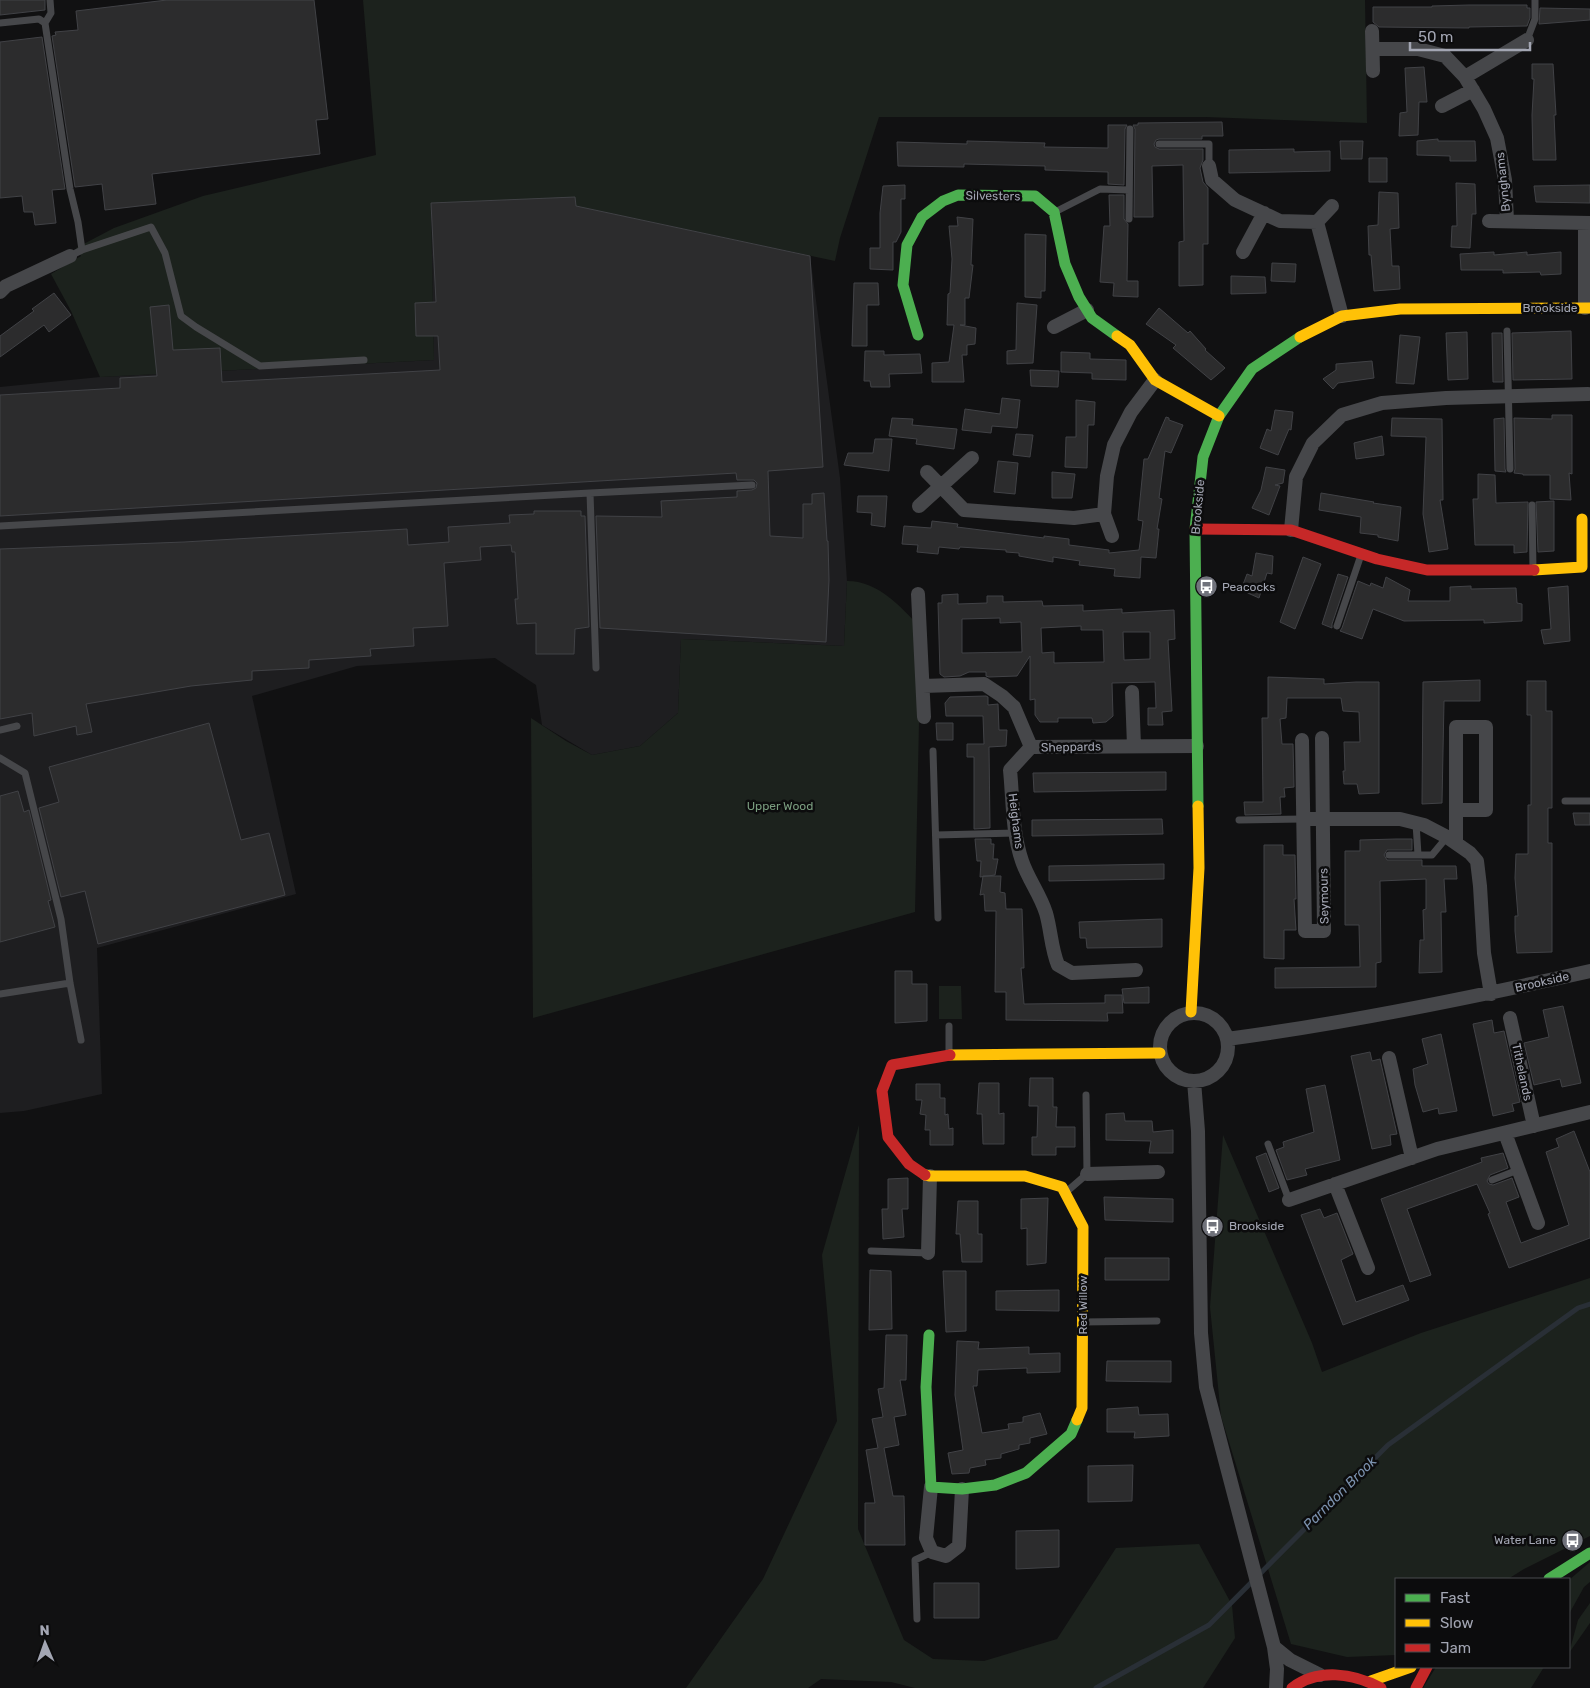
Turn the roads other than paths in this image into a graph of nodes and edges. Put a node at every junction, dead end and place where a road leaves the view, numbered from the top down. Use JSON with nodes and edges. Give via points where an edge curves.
{"nodes":[{"id":1,"x":50,"y":0,"type":"edge"},
{"id":2,"x":1535,"y":0,"type":"edge"},
{"id":3,"x":0,"y":23,"type":"edge"},
{"id":4,"x":46,"y":23,"type":"junction"},
{"id":5,"x":1372,"y":31,"type":"dead end"},
{"id":6,"x":1527,"y":40,"type":"joint"},
{"id":7,"x":1372,"y":49,"type":"junction"},
{"id":8,"x":1373,"y":71,"type":"dead end"},
{"id":9,"x":1465,"y":77,"type":"junction"},
{"id":10,"x":1473,"y":90,"type":"junction"},
{"id":11,"x":1442,"y":106,"type":"dead end"},
{"id":12,"x":1130,"y":128,"type":"dead end"},
{"id":13,"x":1159,"y":144,"type":"dead end"},
{"id":14,"x":1209,"y":166,"type":"joint"},
{"id":15,"x":1129,"y":190,"type":"junction"},
{"id":16,"x":1332,"y":206,"type":"dead end"},
{"id":17,"x":1054,"y":212,"type":"junction"},
{"id":18,"x":1264,"y":213,"type":"junction"},
{"id":19,"x":1129,"y":219,"type":"dead end"},
{"id":20,"x":1507,"y":220,"type":"junction"},
{"id":21,"x":1489,"y":221,"type":"dead end"},
{"id":22,"x":1317,"y":222,"type":"junction"},
{"id":23,"x":1588,"y":223,"type":"edge"},
{"id":24,"x":1243,"y":252,"type":"dead end"},
{"id":25,"x":76,"y":253,"type":"junction"},
{"id":26,"x":0,"y":292,"type":"edge"},
{"id":27,"x":1588,"y":308,"type":"edge"},
{"id":28,"x":1087,"y":310,"type":"junction"},
{"id":29,"x":1342,"y":316,"type":"junction"},
{"id":30,"x":1054,"y":326,"type":"dead end"},
{"id":31,"x":1508,"y":331,"type":"dead end"},
{"id":32,"x":918,"y":334,"type":"dead end"},
{"id":33,"x":364,"y":360,"type":"dead end"},
{"id":34,"x":1155,"y":380,"type":"junction"},
{"id":35,"x":1588,"y":394,"type":"dead end"},
{"id":36,"x":1509,"y":395,"type":"junction"},
{"id":37,"x":1219,"y":416,"type":"junction"},
{"id":38,"x":972,"y":458,"type":"dead end"},
{"id":39,"x":1510,"y":468,"type":"dead end"},
{"id":40,"x":928,"y":472,"type":"dead end"},
{"id":41,"x":752,"y":485,"type":"dead end"},
{"id":42,"x":941,"y":486,"type":"junction"},
{"id":43,"x":590,"y":493,"type":"junction"},
{"id":44,"x":1532,"y":505,"type":"dead end"},
{"id":45,"x":919,"y":506,"type":"dead end"},
{"id":46,"x":1104,"y":514,"type":"junction"},
{"id":47,"x":1582,"y":519,"type":"dead end"},
{"id":48,"x":0,"y":526,"type":"edge"},
{"id":49,"x":1195,"y":528,"type":"junction"},
{"id":50,"x":1291,"y":530,"type":"junction"},
{"id":51,"x":1112,"y":536,"type":"dead end"},
{"id":52,"x":1362,"y":554,"type":"junction"},
{"id":53,"x":1533,"y":570,"type":"junction"},
{"id":54,"x":918,"y":594,"type":"dead end"},
{"id":55,"x":1336,"y":626,"type":"dead end"},
{"id":56,"x":596,"y":668,"type":"dead end"},
{"id":57,"x":923,"y":686,"type":"junction"},
{"id":58,"x":1132,"y":692,"type":"dead end"},
{"id":59,"x":924,"y":717,"type":"dead end"},
{"id":60,"x":18,"y":726,"type":"dead end"},
{"id":61,"x":0,"y":730,"type":"edge"},
{"id":62,"x":1322,"y":738,"type":"dead end"},
{"id":63,"x":1302,"y":740,"type":"dead end"},
{"id":64,"x":1134,"y":746,"type":"junction"},
{"id":65,"x":1197,"y":746,"type":"junction"},
{"id":66,"x":1031,"y":747,"type":"junction"},
{"id":67,"x":933,"y":751,"type":"dead end"},
{"id":68,"x":0,"y":758,"type":"edge"},
{"id":69,"x":1565,"y":801,"type":"dead end"},
{"id":70,"x":1590,"y":802,"type":"edge"},
{"id":71,"x":1456,"y":810,"type":"junction"},
{"id":72,"x":1303,"y":819,"type":"junction"},
{"id":73,"x":1323,"y":819,"type":"junction"},
{"id":74,"x":1239,"y":820,"type":"dead end"},
{"id":75,"x":1416,"y":822,"type":"junction"},
{"id":76,"x":1015,"y":833,"type":"junction"},
{"id":77,"x":936,"y":835,"type":"junction"},
{"id":78,"x":1451,"y":840,"type":"junction"},
{"id":79,"x":1389,"y":855,"type":"dead end"},
{"id":80,"x":1418,"y":855,"type":"junction"},
{"id":81,"x":938,"y":918,"type":"dead end"},
{"id":82,"x":1136,"y":970,"type":"dead end"},
{"id":83,"x":1590,"y":971,"type":"edge"},
{"id":84,"x":70,"y":983,"type":"junction"},
{"id":85,"x":0,"y":994,"type":"edge"},
{"id":86,"x":1492,"y":994,"type":"junction"},
{"id":87,"x":1191,"y":1012,"type":"junction"},
{"id":88,"x":1510,"y":1018,"type":"dead end"},
{"id":89,"x":950,"y":1026,"type":"dead end"},
{"id":90,"x":1227,"y":1039,"type":"junction"},
{"id":91,"x":81,"y":1040,"type":"dead end"},
{"id":92,"x":1160,"y":1053,"type":"junction"},
{"id":93,"x":950,"y":1056,"type":"junction"},
{"id":94,"x":1389,"y":1058,"type":"dead end"},
{"id":95,"x":1194,"y":1081,"type":"junction"},
{"id":96,"x":1086,"y":1095,"type":"dead end"},
{"id":97,"x":1590,"y":1112,"type":"edge"},
{"id":98,"x":1534,"y":1126,"type":"junction"},
{"id":99,"x":1505,"y":1133,"type":"junction"},
{"id":100,"x":1268,"y":1144,"type":"dead end"},
{"id":101,"x":1412,"y":1158,"type":"junction"},
{"id":102,"x":1518,"y":1170,"type":"junction"},
{"id":103,"x":1158,"y":1172,"type":"dead end"},
{"id":104,"x":1087,"y":1174,"type":"junction"},
{"id":105,"x":930,"y":1176,"type":"junction"},
{"id":106,"x":1492,"y":1180,"type":"dead end"},
{"id":107,"x":1335,"y":1184,"type":"junction"},
{"id":108,"x":1065,"y":1193,"type":"junction"},
{"id":109,"x":1289,"y":1200,"type":"joint"},
{"id":110,"x":1538,"y":1223,"type":"dead end"},
{"id":111,"x":871,"y":1252,"type":"dead end"},
{"id":112,"x":928,"y":1253,"type":"joint"},
{"id":113,"x":1368,"y":1268,"type":"dead end"},
{"id":114,"x":1157,"y":1321,"type":"dead end"},
{"id":115,"x":1083,"y":1322,"type":"junction"},
{"id":116,"x":928,"y":1335,"type":"dead end"},
{"id":117,"x":931,"y":1487,"type":"junction"},
{"id":118,"x":962,"y":1489,"type":"junction"},
{"id":119,"x":932,"y":1552,"type":"junction"},
{"id":120,"x":1590,"y":1553,"type":"edge"},
{"id":121,"x":1551,"y":1578,"type":"edge"},
{"id":122,"x":917,"y":1619,"type":"dead end"},
{"id":123,"x":1274,"y":1647,"type":"junction"},
{"id":124,"x":1407,"y":1668,"type":"edge"},
{"id":125,"x":1426,"y":1668,"type":"edge"},
{"id":126,"x":1320,"y":1675,"type":"junction"},
{"id":127,"x":1370,"y":1680,"type":"junction"},
{"id":128,"x":1276,"y":1688,"type":"edge"},
{"id":129,"x":1292,"y":1688,"type":"edge"},
{"id":130,"x":1381,"y":1688,"type":"edge"},
{"id":131,"x":1416,"y":1688,"type":"edge"}],
"edges":[{"from":1,"to":4,"type":"lane","via":[[51,13]]},
{"from":2,"to":6,"type":"lane","via":[[1535,18]]},
{"from":3,"to":4,"type":"lane","via":[[39,19]]},
{"from":4,"to":25,"type":"lane","via":[[70,190],[78,222]]},
{"from":5,"to":7,"type":"street"},
{"from":6,"to":9,"type":"street"},
{"from":7,"to":8,"type":"street"},
{"from":7,"to":9,"type":"street","name":"Bynghams","via":[[1418,49],[1444,56]]},
{"from":9,"to":10,"type":"street","name":"Bynghams"},
{"from":10,"to":11,"type":"street"},
{"from":10,"to":20,"type":"street","name":"Bynghams","via":[[1497,138],[1505,180]]},
{"from":12,"to":15,"type":"lane"},
{"from":13,"to":14,"type":"lane","via":[[1209,144]]},
{"from":14,"to":18,"type":"street","via":[[1212,180],[1235,200]]},
{"from":15,"to":17,"type":"lane","via":[[1100,189]]},
{"from":15,"to":19,"type":"lane"},
{"from":16,"to":22,"type":"street"},
{"from":17,"to":28,"type":"street","via":[[1066,264]]},
{"from":17,"to":32,"type":"street","name":"Silvesters","via":[[1035,196],[958,196],[943,201],[922,217],[908,245],[904,286]]},
{"from":18,"to":22,"type":"street","via":[[1280,221]]},
{"from":18,"to":24,"type":"street"},
{"from":20,"to":21,"type":"street","name":"Bynghams"},
{"from":20,"to":23,"type":"street","name":"Bynghams"},
{"from":22,"to":29,"type":"street"},
{"from":23,"to":27,"type":"street","name":"Bynghams"},
{"from":25,"to":26,"type":"street","via":[[6,286]]},
{"from":25,"to":33,"type":"lane","via":[[151,227],[165,253],[181,316],[196,327],[260,366]]},
{"from":27,"to":29,"type":"street","name":"Brookside","via":[[1400,309]]},
{"from":28,"to":30,"type":"street"},
{"from":28,"to":34,"type":"street","via":[[1092,318],[1130,345]]},
{"from":29,"to":37,"type":"street","name":"Brookside","via":[[1297,339],[1252,369]]},
{"from":31,"to":36,"type":"lane"},
{"from":34,"to":37,"type":"street"},
{"from":34,"to":46,"type":"street","via":[[1131,412],[1114,444]]},
{"from":35,"to":36,"type":"street"},
{"from":36,"to":39,"type":"lane"},
{"from":36,"to":50,"type":"street","via":[[1382,403],[1342,415],[1313,443],[1296,477]]},
{"from":37,"to":49,"type":"street","name":"Brookside","via":[[1203,457]]},
{"from":38,"to":42,"type":"street"},
{"from":40,"to":42,"type":"street"},
{"from":41,"to":43,"type":"lane"},
{"from":42,"to":45,"type":"street"},
{"from":42,"to":46,"type":"street","via":[[964,510],[1074,518]]},
{"from":43,"to":48,"type":"lane"},
{"from":43,"to":56,"type":"lane"},
{"from":44,"to":53,"type":"lane"},
{"from":46,"to":51,"type":"street"},
{"from":47,"to":53,"type":"street","via":[[1582,567]]},
{"from":49,"to":50,"type":"street"},
{"from":49,"to":65,"type":"street","name":"Brookside"},
{"from":50,"to":52,"type":"street"},
{"from":52,"to":53,"type":"street","via":[[1427,570]]},
{"from":52,"to":55,"type":"lane"},
{"from":54,"to":57,"type":"street"},
{"from":57,"to":59,"type":"street"},
{"from":57,"to":66,"type":"street","name":"Sheppards","via":[[984,684],[1014,707]]},
{"from":58,"to":64,"type":"street"},
{"from":60,"to":61,"type":"lane"},
{"from":62,"to":73,"type":"street","name":"Seymours"},
{"from":63,"to":72,"type":"street","name":"Seymours"},
{"from":64,"to":65,"type":"street","name":"Sheppards"},
{"from":64,"to":66,"type":"street","name":"Sheppards"},
{"from":65,"to":87,"type":"street","name":"Brookside","via":[[1199,868]]},
{"from":66,"to":76,"type":"street","name":"Heighams","via":[[1010,770]]},
{"from":67,"to":77,"type":"lane"},
{"from":68,"to":84,"type":"lane","via":[[25,773],[61,919]]},
{"from":69,"to":70,"type":"lane"},
{"from":71,"to":71,"type":"street","via":[[1456,726],[1486,726],[1486,810]]},
{"from":71,"to":78,"type":"street"},
{"from":72,"to":73,"type":"street"},
{"from":72,"to":73,"type":"street","name":"Seymours","via":[[1304,931],[1324,931]]},
{"from":72,"to":74,"type":"lane"},
{"from":73,"to":75,"type":"street"},
{"from":75,"to":78,"type":"street"},
{"from":75,"to":80,"type":"lane"},
{"from":76,"to":77,"type":"lane"},
{"from":76,"to":82,"type":"street","name":"Heighams","via":[[1022,862],[1046,914],[1052,951],[1058,965],[1072,973]]},
{"from":77,"to":81,"type":"lane"},
{"from":78,"to":80,"type":"lane","via":[[1432,855]]},
{"from":78,"to":86,"type":"street","via":[[1477,861],[1484,953]]},
{"from":79,"to":80,"type":"lane"},
{"from":83,"to":86,"type":"street","name":"Brookside"},
{"from":84,"to":85,"type":"lane"},
{"from":84,"to":91,"type":"lane"},
{"from":86,"to":90,"type":"street","name":"Brookside"},
{"from":87,"to":90,"type":"street","via":[[1210,1016],[1224,1030]]},
{"from":87,"to":92,"type":"street","via":[[1170,1022],[1163,1031]]},
{"from":88,"to":98,"type":"street","name":"Tithelands"},
{"from":89,"to":93,"type":"lane"},
{"from":90,"to":95,"type":"street","via":[[1226,1059],[1221,1068],[1204,1080]]},
{"from":92,"to":93,"type":"street"},
{"from":92,"to":95,"type":"street","via":[[1172,1073]]},
{"from":93,"to":105,"type":"street","via":[[892,1065],[882,1091],[888,1137],[909,1164]]},
{"from":94,"to":101,"type":"street"},
{"from":95,"to":123,"type":"street","via":[[1198,1131],[1201,1333],[1206,1387]]},
{"from":96,"to":104,"type":"lane"},
{"from":97,"to":98,"type":"street"},
{"from":98,"to":99,"type":"street"},
{"from":99,"to":101,"type":"street"},
{"from":99,"to":102,"type":"street"},
{"from":100,"to":109,"type":"lane"},
{"from":101,"to":107,"type":"street"},
{"from":102,"to":106,"type":"lane"},
{"from":102,"to":110,"type":"street"},
{"from":103,"to":104,"type":"street"},
{"from":104,"to":108,"type":"lane"},
{"from":105,"to":108,"type":"street","via":[[1025,1176],[1062,1187]]},
{"from":105,"to":112,"type":"street"},
{"from":107,"to":109,"type":"street"},
{"from":107,"to":113,"type":"street"},
{"from":108,"to":115,"type":"street","name":"Red Willow","via":[[1083,1227]]},
{"from":111,"to":112,"type":"lane"},
{"from":114,"to":115,"type":"lane"},
{"from":115,"to":118,"type":"street","name":"Red Willow","via":[[1082,1408],[1071,1434],[1026,1473],[994,1485]]},
{"from":116,"to":117,"type":"street","via":[[926,1387]]},
{"from":117,"to":118,"type":"street","name":"Red Willow"},
{"from":117,"to":119,"type":"street","via":[[926,1538]]},
{"from":118,"to":119,"type":"street","via":[[959,1546],[946,1556]]},
{"from":119,"to":122,"type":"lane","via":[[915,1560]]},
{"from":120,"to":121,"type":"street"},
{"from":123,"to":126,"type":"street","via":[[1290,1660]]},
{"from":123,"to":128,"type":"street"},
{"from":124,"to":127,"type":"street"},
{"from":125,"to":131,"type":"street"},
{"from":126,"to":127,"type":"street","via":[[1346,1675]]},
{"from":126,"to":129,"type":"street","via":[[1296,1683]]},
{"from":127,"to":130,"type":"street"}]}
